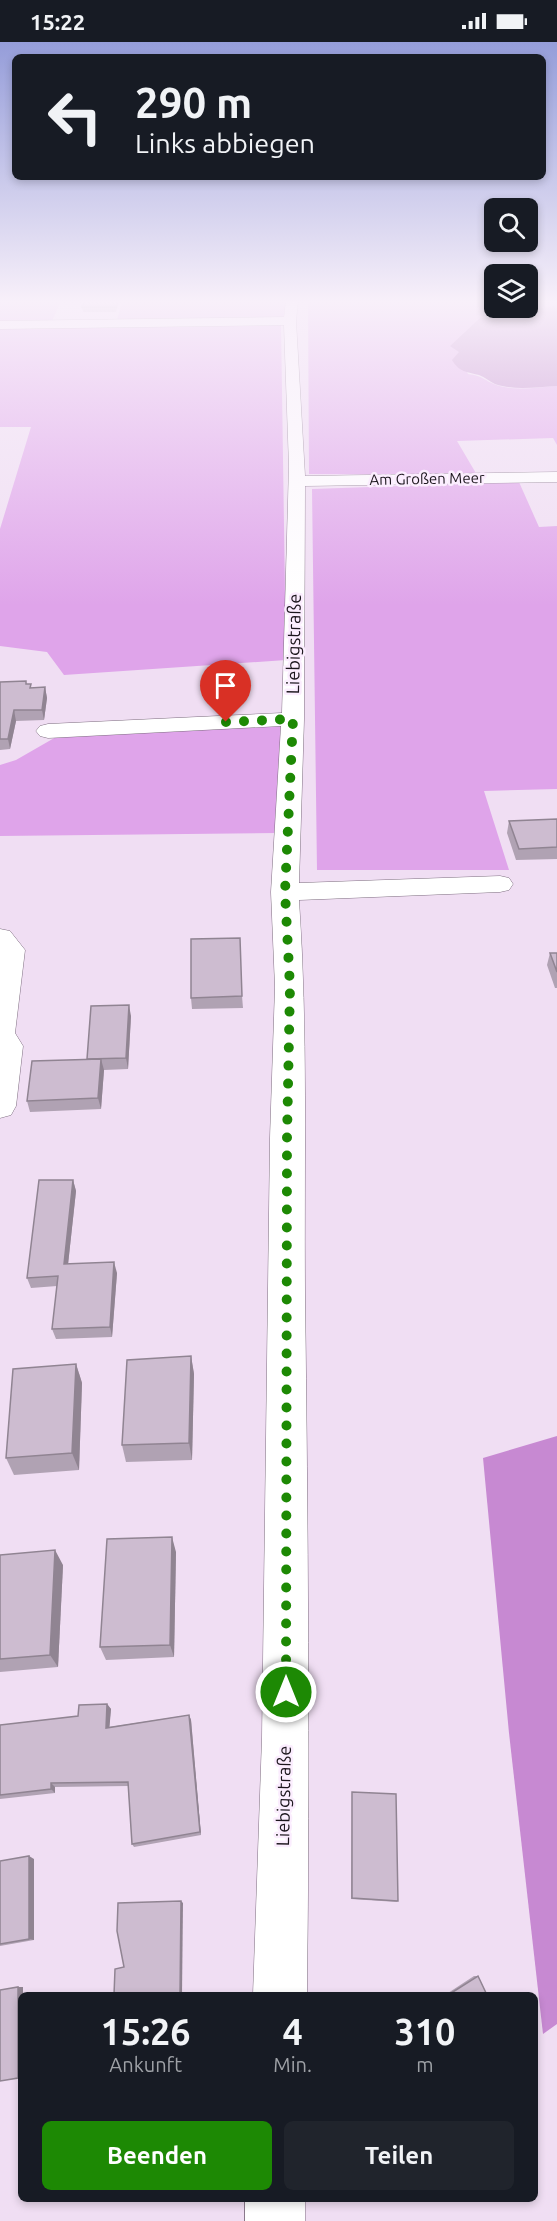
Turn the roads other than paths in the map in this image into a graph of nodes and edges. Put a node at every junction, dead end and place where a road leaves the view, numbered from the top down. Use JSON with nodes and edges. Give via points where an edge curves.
{"nodes":[{"id":1,"x":294,"y":403,"type":"edge"},
{"id":2,"x":557,"y":477,"type":"edge"},
{"id":3,"x":296,"y":481,"type":"junction"},
{"id":4,"x":293,"y":719,"type":"junction"},
{"id":5,"x":48,"y":731,"type":"dead end"},
{"id":6,"x":500,"y":884,"type":"dead end"},
{"id":7,"x":285,"y":892,"type":"junction"},
{"id":8,"x":0,"y":938,"type":"edge"},
{"id":9,"x":0,"y":1034,"type":"edge"},
{"id":10,"x":0,"y":1106,"type":"edge"},
{"id":11,"x":280,"y":1992,"type":"edge"},
{"id":12,"x":275,"y":2202,"type":"edge"},
{"id":13,"x":275,"y":2221,"type":"edge"}],
"edges":[{"from":1,"to":3,"type":"street","name":"Liebigstraße"},
{"from":2,"to":3,"type":"street","name":"Am Großen Meer"},
{"from":3,"to":4,"type":"street","name":"Liebigstraße"},
{"from":4,"to":5,"type":"street"},
{"from":4,"to":7,"type":"street","name":"Liebigstraße"},
{"from":6,"to":7,"type":"street"},
{"from":7,"to":11,"type":"street","name":"Liebigstraße","via":[[290,987],[286,1726]]},
{"from":8,"to":9,"type":"street","via":[[11,950]]},
{"from":9,"to":10,"type":"street","via":[[8,1046]]},
{"from":12,"to":13,"type":"street"}]}
